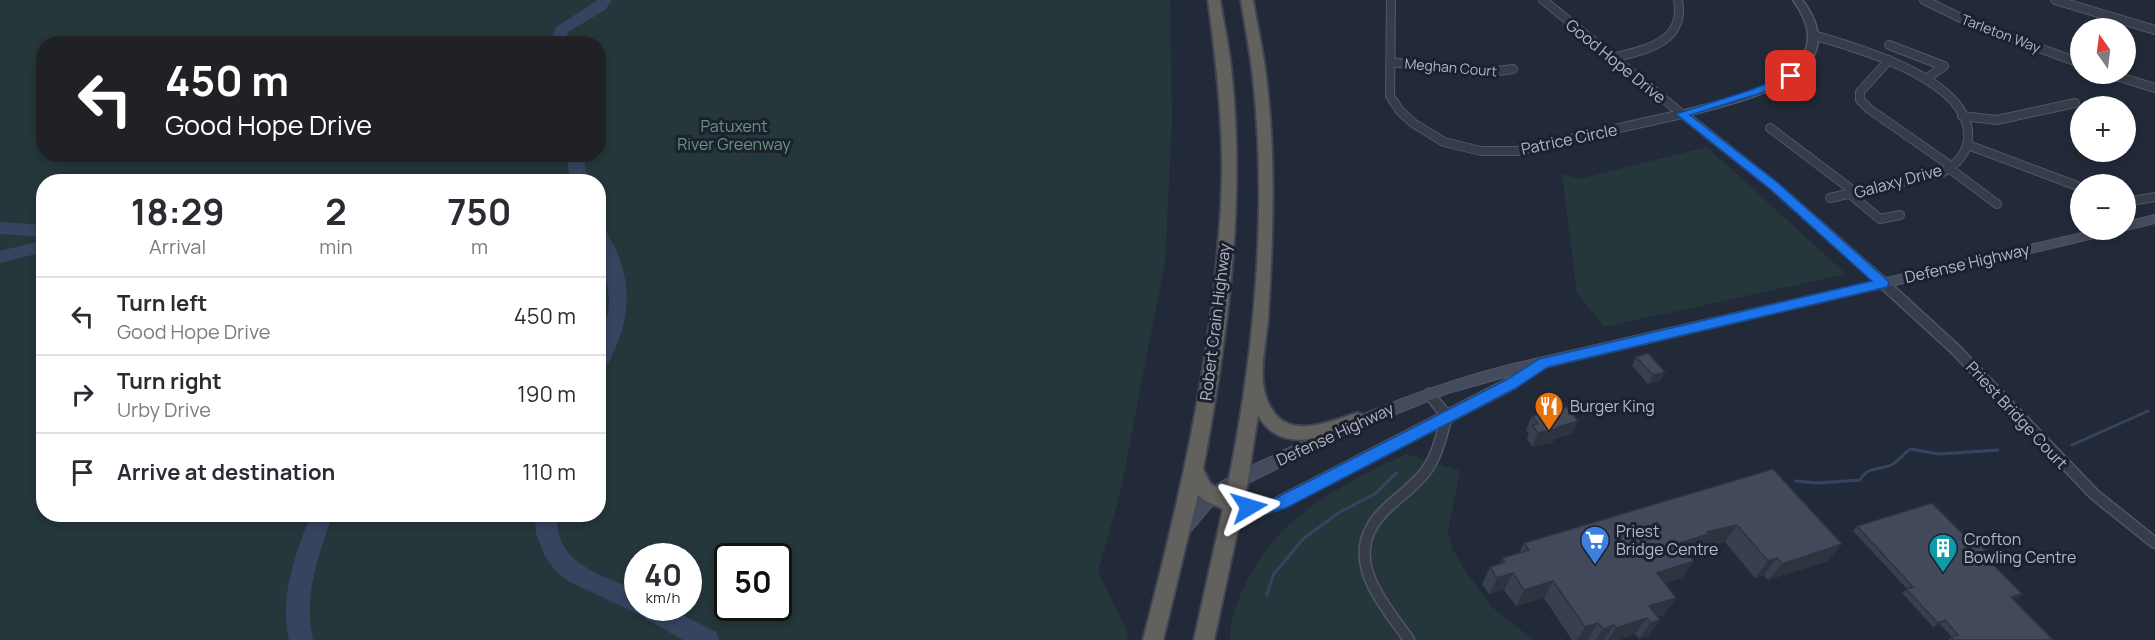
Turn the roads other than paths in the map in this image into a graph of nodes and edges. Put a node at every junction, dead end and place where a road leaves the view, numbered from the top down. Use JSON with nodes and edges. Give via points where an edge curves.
{"nodes":[{"id":1,"x":1214,"y":0,"type":"edge"},
{"id":2,"x":1247,"y":0,"type":"edge"},
{"id":3,"x":1391,"y":0,"type":"edge"},
{"id":4,"x":1543,"y":0,"type":"edge"},
{"id":5,"x":1678,"y":0,"type":"edge"},
{"id":6,"x":1797,"y":0,"type":"edge"},
{"id":7,"x":1924,"y":0,"type":"edge"},
{"id":8,"x":2055,"y":0,"type":"edge"},
{"id":9,"x":2155,"y":30,"type":"edge"},
{"id":10,"x":1814,"y":35,"type":"junction"},
{"id":11,"x":1889,"y":45,"type":"dead end"},
{"id":12,"x":1612,"y":58,"type":"junction"},
{"id":13,"x":2070,"y":59,"type":"edge"},
{"id":14,"x":1889,"y":60,"type":"junction"},
{"id":15,"x":1390,"y":62,"type":"junction"},
{"id":16,"x":1512,"y":69,"type":"dead end"},
{"id":17,"x":1926,"y":79,"type":"junction"},
{"id":18,"x":2136,"y":82,"type":"edge"},
{"id":19,"x":2155,"y":88,"type":"edge"},
{"id":20,"x":2070,"y":104,"type":"edge"},
{"id":21,"x":1682,"y":114,"type":"junction"},
{"id":22,"x":1962,"y":116,"type":"junction"},
{"id":23,"x":1770,"y":128,"type":"dead end"},
{"id":24,"x":1968,"y":145,"type":"junction"},
{"id":25,"x":1950,"y":167,"type":"junction"},
{"id":26,"x":2070,"y":183,"type":"edge"},
{"id":27,"x":1853,"y":193,"type":"junction"},
{"id":28,"x":2155,"y":196,"type":"edge"},
{"id":29,"x":1830,"y":198,"type":"dead end"},
{"id":30,"x":2136,"y":200,"type":"edge"},
{"id":31,"x":1997,"y":204,"type":"dead end"},
{"id":32,"x":1900,"y":215,"type":"dead end"},
{"id":33,"x":2155,"y":219,"type":"edge"},
{"id":34,"x":2136,"y":224,"type":"edge"},
{"id":35,"x":2070,"y":240,"type":"edge"},
{"id":36,"x":1883,"y":283,"type":"junction"},
{"id":37,"x":1544,"y":363,"type":"junction"},
{"id":38,"x":1253,"y":379,"type":"junction"},
{"id":39,"x":1429,"y":394,"type":"junction"},
{"id":40,"x":1447,"y":416,"type":"junction"},
{"id":41,"x":1357,"y":420,"type":"junction"},
{"id":42,"x":1194,"y":469,"type":"junction"},
{"id":43,"x":1238,"y":480,"type":"junction"},
{"id":44,"x":1211,"y":496,"type":"junction"},
{"id":45,"x":1233,"y":504,"type":"junction"},
{"id":46,"x":1181,"y":532,"type":"junction"},
{"id":47,"x":2155,"y":543,"type":"edge"},
{"id":48,"x":1153,"y":640,"type":"edge"},
{"id":49,"x":1204,"y":640,"type":"edge"},
{"id":50,"x":1409,"y":640,"type":"edge"}],
"edges":[{"from":1,"to":42,"type":"highway","name":"Robert Crain Highway","via":[[1228,128],[1227,210],[1219,309]]},
{"from":2,"to":38,"type":"highway","via":[[1263,129],[1265,212]]},
{"from":3,"to":15,"type":"street","name":"Patrice Circle"},
{"from":4,"to":12,"type":"street","name":"Good Hope Drive"},
{"from":5,"to":12,"type":"street","via":[[1682,13],[1670,35],[1653,46]]},
{"from":6,"to":10,"type":"street","via":[[1807,13]]},
{"from":7,"to":13,"type":"street","name":"Tarleton Way"},
{"from":8,"to":9,"type":"street"},
{"from":10,"to":14,"type":"street"},
{"from":10,"to":21,"type":"street","via":[[1808,59],[1791,76],[1758,91]]},
{"from":11,"to":17,"type":"street","via":[[1944,66]]},
{"from":12,"to":21,"type":"street","name":"Good Hope Drive"},
{"from":14,"to":17,"type":"street"},
{"from":14,"to":25,"type":"street","via":[[1860,92],[1860,100]]},
{"from":15,"to":16,"type":"street","name":"Meghan Court","via":[[1483,72]]},
{"from":15,"to":21,"type":"street","name":"Patrice Circle","via":[[1390,96],[1408,120],[1440,139],[1479,150],[1534,148]]},
{"from":17,"to":22,"type":"street"},
{"from":18,"to":19,"type":"street"},
{"from":20,"to":22,"type":"street","via":[[1997,120]]},
{"from":21,"to":36,"type":"street","name":"Good Hope Drive","via":[[1774,186]]},
{"from":22,"to":24,"type":"street"},
{"from":23,"to":27,"type":"street"},
{"from":24,"to":25,"type":"street","name":"Galaxy Drive"},
{"from":24,"to":26,"type":"street"},
{"from":25,"to":27,"type":"street","name":"Galaxy Drive","via":[[1930,176]]},
{"from":25,"to":31,"type":"street"},
{"from":27,"to":29,"type":"street","name":"Galaxy Drive"},
{"from":27,"to":32,"type":"street","via":[[1880,219]]},
{"from":28,"to":30,"type":"street"},
{"from":33,"to":34,"type":"main road"},
{"from":35,"to":36,"type":"main road","name":"Defense Highway"},
{"from":36,"to":37,"type":"main road","name":"Defense Highway"},
{"from":36,"to":47,"type":"street","name":"Priest Bridge Court","via":[[1954,349],[2095,495]]},
{"from":37,"to":39,"type":"main road","name":"Defense Highway","via":[[1499,371]]},
{"from":37,"to":40,"type":"main road","name":"Defense Highway"},
{"from":38,"to":41,"type":"highway","via":[[1267,417],[1279,429],[1297,434]]},
{"from":38,"to":43,"type":"highway"},
{"from":39,"to":40,"type":"street"},
{"from":39,"to":41,"type":"main road","name":"Defense Highway"},
{"from":40,"to":45,"type":"main road","name":"Defense Highway","via":[[1280,504],[1265,508]]},
{"from":40,"to":50,"type":"street","via":[[1427,470],[1382,513],[1368,530],[1364,543],[1362,556],[1373,588]]},
{"from":41,"to":43,"type":"main road","name":"Defense Highway"},
{"from":42,"to":44,"type":"highway","via":[[1200,485]]},
{"from":42,"to":46,"type":"highway","name":"Robert Crain Highway"},
{"from":43,"to":44,"type":"main road","name":"Defense Highway"},
{"from":43,"to":45,"type":"highway"},
{"from":44,"to":45,"type":"highway"},
{"from":44,"to":46,"type":"main road","name":"Defense Highway","via":[[1195,510]]},
{"from":45,"to":49,"type":"highway"},
{"from":46,"to":48,"type":"highway","name":"Robert Crain Highway"}]}
